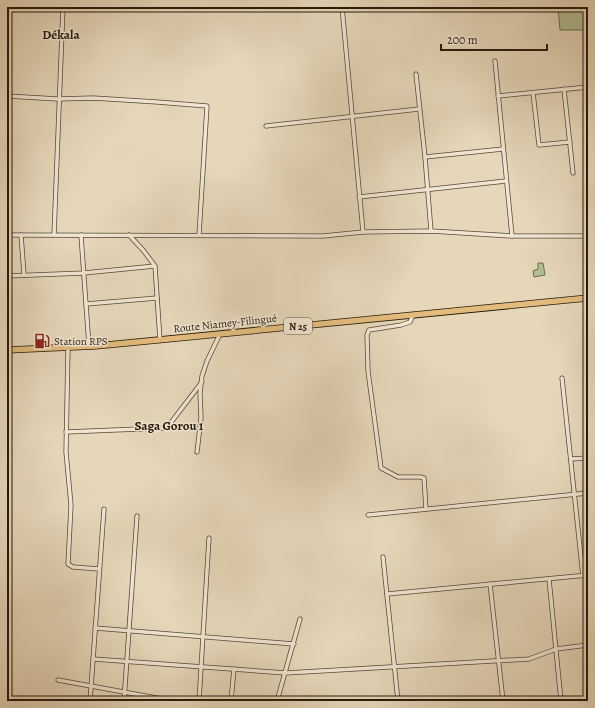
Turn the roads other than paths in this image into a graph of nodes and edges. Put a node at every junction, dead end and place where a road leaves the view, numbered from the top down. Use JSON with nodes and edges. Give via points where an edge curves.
{"nodes":[{"id":1,"x":63,"y":7,"type":"edge"},
{"id":2,"x":342,"y":7,"type":"edge"},
{"id":3,"x":495,"y":61,"type":"dead end"},
{"id":4,"x":416,"y":74,"type":"dead end"},
{"id":5,"x":588,"y":87,"type":"edge"},
{"id":6,"x":564,"y":90,"type":"junction"},
{"id":7,"x":533,"y":93,"type":"junction"},
{"id":8,"x":7,"y":96,"type":"edge"},
{"id":9,"x":498,"y":96,"type":"junction"},
{"id":10,"x":58,"y":99,"type":"junction"},
{"id":11,"x":419,"y":109,"type":"junction"},
{"id":12,"x":352,"y":116,"type":"junction"},
{"id":13,"x":266,"y":126,"type":"dead end"},
{"id":14,"x":570,"y":142,"type":"junction"},
{"id":15,"x":503,"y":149,"type":"junction"},
{"id":16,"x":425,"y":157,"type":"junction"},
{"id":17,"x":573,"y":173,"type":"dead end"},
{"id":18,"x":506,"y":181,"type":"junction"},
{"id":19,"x":428,"y":189,"type":"junction"},
{"id":20,"x":359,"y":197,"type":"junction"},
{"id":21,"x":363,"y":232,"type":"junction"},
{"id":22,"x":431,"y":232,"type":"junction"},
{"id":23,"x":7,"y":235,"type":"edge"},
{"id":24,"x":20,"y":235,"type":"junction"},
{"id":25,"x":54,"y":235,"type":"junction"},
{"id":26,"x":81,"y":235,"type":"junction"},
{"id":27,"x":129,"y":235,"type":"junction"},
{"id":28,"x":199,"y":236,"type":"junction"},
{"id":29,"x":512,"y":236,"type":"junction"},
{"id":30,"x":588,"y":236,"type":"edge"},
{"id":31,"x":155,"y":266,"type":"junction"},
{"id":32,"x":84,"y":273,"type":"junction"},
{"id":33,"x":24,"y":274,"type":"junction"},
{"id":34,"x":7,"y":276,"type":"edge"},
{"id":35,"x":157,"y":298,"type":"junction"},
{"id":36,"x":588,"y":298,"type":"edge"},
{"id":37,"x":86,"y":304,"type":"junction"},
{"id":38,"x":413,"y":315,"type":"junction"},
{"id":39,"x":220,"y":334,"type":"junction"},
{"id":40,"x":160,"y":340,"type":"junction"},
{"id":41,"x":89,"y":346,"type":"junction"},
{"id":42,"x":68,"y":348,"type":"junction"},
{"id":43,"x":7,"y":350,"type":"edge"},
{"id":44,"x":562,"y":378,"type":"dead end"},
{"id":45,"x":202,"y":382,"type":"junction"},
{"id":46,"x":66,"y":432,"type":"junction"},
{"id":47,"x":197,"y":452,"type":"dead end"},
{"id":48,"x":588,"y":458,"type":"edge"},
{"id":49,"x":571,"y":459,"type":"junction"},
{"id":50,"x":588,"y":493,"type":"edge"},
{"id":51,"x":574,"y":494,"type":"junction"},
{"id":52,"x":104,"y":509,"type":"dead end"},
{"id":53,"x":426,"y":509,"type":"junction"},
{"id":54,"x":368,"y":515,"type":"dead end"},
{"id":55,"x":137,"y":516,"type":"dead end"},
{"id":56,"x":209,"y":538,"type":"dead end"},
{"id":57,"x":383,"y":557,"type":"dead end"},
{"id":58,"x":99,"y":569,"type":"junction"},
{"id":59,"x":588,"y":575,"type":"edge"},
{"id":60,"x":583,"y":576,"type":"junction"},
{"id":61,"x":549,"y":579,"type":"junction"},
{"id":62,"x":490,"y":584,"type":"junction"},
{"id":63,"x":387,"y":594,"type":"junction"},
{"id":64,"x":588,"y":597,"type":"edge"},
{"id":65,"x":587,"y":611,"type":"edge"},
{"id":66,"x":300,"y":619,"type":"dead end"},
{"id":67,"x":95,"y":628,"type":"junction"},
{"id":68,"x":129,"y":631,"type":"junction"},
{"id":69,"x":203,"y":637,"type":"junction"},
{"id":70,"x":588,"y":641,"type":"edge"},
{"id":71,"x":294,"y":644,"type":"junction"},
{"id":72,"x":588,"y":645,"type":"edge"},
{"id":73,"x":556,"y":649,"type":"junction"},
{"id":74,"x":93,"y":658,"type":"junction"},
{"id":75,"x":127,"y":661,"type":"junction"},
{"id":76,"x":498,"y":661,"type":"junction"},
{"id":77,"x":201,"y":667,"type":"junction"},
{"id":78,"x":395,"y":667,"type":"junction"},
{"id":79,"x":234,"y":669,"type":"junction"},
{"id":80,"x":286,"y":673,"type":"junction"},
{"id":81,"x":58,"y":680,"type":"dead end"},
{"id":82,"x":91,"y":686,"type":"junction"},
{"id":83,"x":125,"y":692,"type":"junction"},
{"id":84,"x":90,"y":701,"type":"edge"},
{"id":85,"x":124,"y":701,"type":"edge"},
{"id":86,"x":173,"y":701,"type":"edge"},
{"id":87,"x":200,"y":701,"type":"edge"},
{"id":88,"x":231,"y":701,"type":"edge"},
{"id":89,"x":277,"y":701,"type":"edge"},
{"id":90,"x":398,"y":701,"type":"edge"},
{"id":91,"x":503,"y":701,"type":"edge"},
{"id":92,"x":561,"y":701,"type":"edge"}],
"edges":[{"from":1,"to":10,"type":"street"},
{"from":2,"to":12,"type":"street"},
{"from":3,"to":9,"type":"street"},
{"from":4,"to":11,"type":"street"},
{"from":5,"to":6,"type":"street"},
{"from":6,"to":7,"type":"street"},
{"from":6,"to":14,"type":"street"},
{"from":7,"to":9,"type":"street"},
{"from":7,"to":14,"type":"street","via":[[539,145]]},
{"from":8,"to":10,"type":"street"},
{"from":9,"to":15,"type":"street"},
{"from":10,"to":25,"type":"street"},
{"from":10,"to":28,"type":"street","via":[[93,98],[206,106]]},
{"from":11,"to":12,"type":"street"},
{"from":11,"to":16,"type":"street"},
{"from":12,"to":13,"type":"street"},
{"from":12,"to":20,"type":"street"},
{"from":14,"to":17,"type":"street"},
{"from":15,"to":16,"type":"street"},
{"from":15,"to":18,"type":"street"},
{"from":16,"to":19,"type":"street"},
{"from":18,"to":19,"type":"street"},
{"from":18,"to":29,"type":"street"},
{"from":19,"to":20,"type":"street"},
{"from":19,"to":22,"type":"street"},
{"from":20,"to":21,"type":"street"},
{"from":21,"to":22,"type":"street"},
{"from":21,"to":28,"type":"street","via":[[323,236]]},
{"from":22,"to":29,"type":"street"},
{"from":23,"to":24,"type":"street"},
{"from":24,"to":25,"type":"street"},
{"from":24,"to":33,"type":"street"},
{"from":25,"to":26,"type":"street"},
{"from":26,"to":27,"type":"street"},
{"from":26,"to":32,"type":"street"},
{"from":27,"to":28,"type":"street"},
{"from":27,"to":31,"type":"street"},
{"from":29,"to":30,"type":"street"},
{"from":31,"to":32,"type":"street"},
{"from":31,"to":35,"type":"street"},
{"from":32,"to":33,"type":"street"},
{"from":32,"to":37,"type":"street"},
{"from":33,"to":34,"type":"street"},
{"from":35,"to":37,"type":"street"},
{"from":35,"to":40,"type":"street"},
{"from":36,"to":38,"type":"main road","name":"Route Niamey-Filingué","number":"N 25"},
{"from":37,"to":41,"type":"street"},
{"from":38,"to":39,"type":"main road","name":"Route Niamey-Filingué","number":"N 25"},
{"from":38,"to":53,"type":"street","via":[[410,322],[369,330],[368,371],[381,468],[398,477],[424,478]]},
{"from":39,"to":40,"type":"main road","name":"Route Niamey-Filingué","number":"N 25"},
{"from":39,"to":45,"type":"street","via":[[207,361]]},
{"from":40,"to":41,"type":"main road","name":"Route Niamey-Filingué","number":"N 25"},
{"from":41,"to":42,"type":"main road","name":"Route Niamey-Filingué","number":"N 25"},
{"from":42,"to":43,"type":"main road","name":"Route Niamey-Filingué","number":"N 25"},
{"from":42,"to":46,"type":"street"},
{"from":44,"to":49,"type":"street"},
{"from":45,"to":46,"type":"street","via":[[164,428]]},
{"from":45,"to":47,"type":"street"},
{"from":46,"to":58,"type":"street","via":[[72,505],[68,564],[73,567]]},
{"from":48,"to":49,"type":"street"},
{"from":49,"to":51,"type":"street"},
{"from":50,"to":51,"type":"street"},
{"from":51,"to":53,"type":"street"},
{"from":51,"to":60,"type":"street"},
{"from":52,"to":58,"type":"street"},
{"from":53,"to":54,"type":"street"},
{"from":55,"to":68,"type":"street"},
{"from":56,"to":69,"type":"street"},
{"from":57,"to":63,"type":"street"},
{"from":58,"to":67,"type":"street"},
{"from":59,"to":60,"type":"street"},
{"from":60,"to":61,"type":"street"},
{"from":61,"to":62,"type":"street"},
{"from":61,"to":73,"type":"street"},
{"from":62,"to":63,"type":"street"},
{"from":62,"to":76,"type":"street"},
{"from":63,"to":78,"type":"street"},
{"from":64,"to":65,"type":"street"},
{"from":65,"to":70,"type":"street"},
{"from":66,"to":71,"type":"street"},
{"from":67,"to":68,"type":"street"},
{"from":67,"to":74,"type":"street"},
{"from":68,"to":69,"type":"street"},
{"from":68,"to":75,"type":"street"},
{"from":69,"to":71,"type":"street"},
{"from":69,"to":77,"type":"street"},
{"from":71,"to":80,"type":"street"},
{"from":72,"to":73,"type":"street"},
{"from":73,"to":76,"type":"street","via":[[529,659]]},
{"from":73,"to":92,"type":"street"},
{"from":74,"to":75,"type":"street"},
{"from":74,"to":82,"type":"street"},
{"from":75,"to":77,"type":"street"},
{"from":75,"to":83,"type":"street"},
{"from":76,"to":78,"type":"street"},
{"from":76,"to":91,"type":"street"},
{"from":77,"to":79,"type":"street"},
{"from":77,"to":87,"type":"street"},
{"from":78,"to":80,"type":"street"},
{"from":78,"to":90,"type":"street"},
{"from":79,"to":80,"type":"street"},
{"from":79,"to":88,"type":"street"},
{"from":80,"to":89,"type":"street"},
{"from":81,"to":82,"type":"street"},
{"from":82,"to":83,"type":"street"},
{"from":82,"to":84,"type":"street"},
{"from":83,"to":85,"type":"street"},
{"from":83,"to":86,"type":"street"}]}
